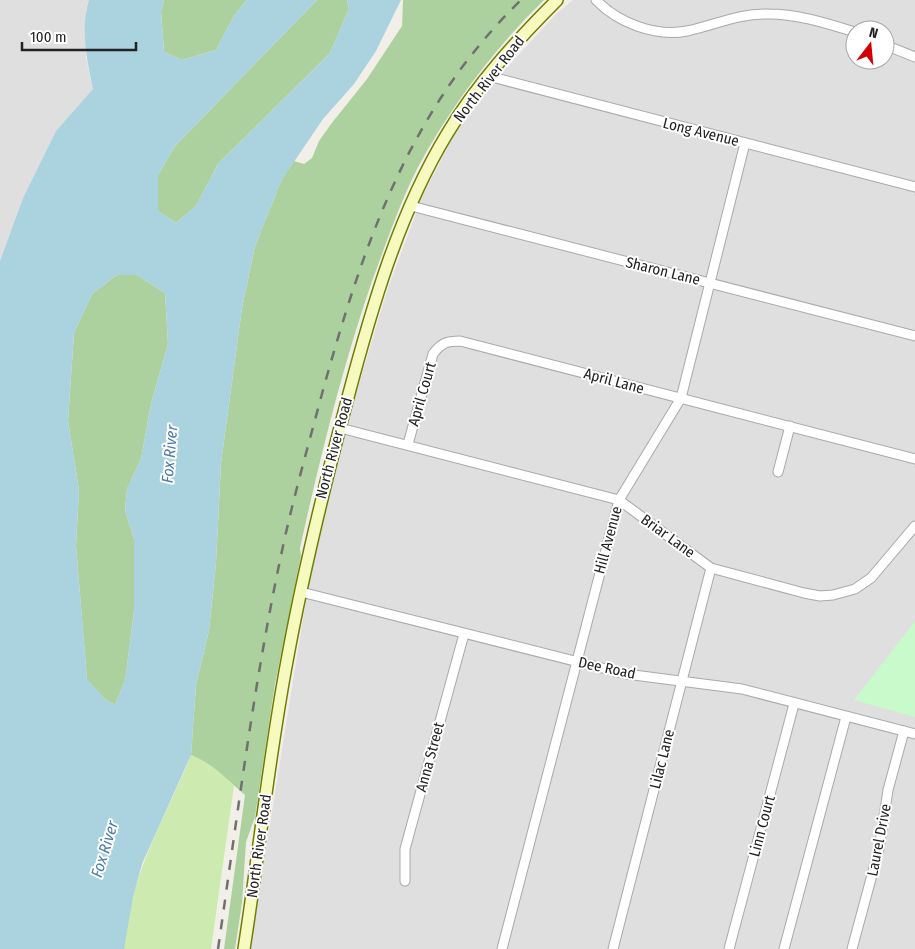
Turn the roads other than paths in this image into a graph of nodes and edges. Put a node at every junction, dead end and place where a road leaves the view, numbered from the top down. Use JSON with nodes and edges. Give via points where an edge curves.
{"nodes":[{"id":1,"x":557,"y":0,"type":"edge"},
{"id":2,"x":596,"y":0,"type":"edge"},
{"id":3,"x":845,"y":29,"type":"edge"},
{"id":4,"x":895,"y":48,"type":"edge"},
{"id":5,"x":915,"y":57,"type":"edge"},
{"id":6,"x":488,"y":76,"type":"junction"},
{"id":7,"x":745,"y":143,"type":"junction"},
{"id":8,"x":915,"y":187,"type":"edge"},
{"id":9,"x":411,"y":206,"type":"junction"},
{"id":10,"x":709,"y":283,"type":"junction"},
{"id":11,"x":915,"y":336,"type":"edge"},
{"id":12,"x":439,"y":345,"type":"joint"},
{"id":13,"x":681,"y":398,"type":"junction"},
{"id":14,"x":790,"y":426,"type":"junction"},
{"id":15,"x":340,"y":428,"type":"junction"},
{"id":16,"x":408,"y":444,"type":"junction"},
{"id":17,"x":915,"y":459,"type":"edge"},
{"id":18,"x":778,"y":472,"type":"dead end"},
{"id":19,"x":619,"y":500,"type":"junction"},
{"id":20,"x":915,"y":526,"type":"edge"},
{"id":21,"x":711,"y":568,"type":"junction"},
{"id":22,"x":301,"y":592,"type":"junction"},
{"id":23,"x":464,"y":634,"type":"junction"},
{"id":24,"x":576,"y":662,"type":"junction"},
{"id":25,"x":682,"y":681,"type":"junction"},
{"id":26,"x":794,"y":704,"type":"junction"},
{"id":27,"x":846,"y":717,"type":"junction"},
{"id":28,"x":904,"y":731,"type":"junction"},
{"id":29,"x":915,"y":734,"type":"edge"},
{"id":30,"x":405,"y":882,"type":"dead end"},
{"id":31,"x":244,"y":949,"type":"edge"},
{"id":32,"x":502,"y":949,"type":"edge"},
{"id":33,"x":613,"y":949,"type":"edge"},
{"id":34,"x":729,"y":949,"type":"edge"},
{"id":35,"x":784,"y":949,"type":"edge"},
{"id":36,"x":852,"y":949,"type":"edge"}],
"edges":[{"from":1,"to":6,"type":"main road","name":"North River Road"},
{"from":2,"to":3,"type":"street","via":[[616,18],[661,31],[685,31],[732,17],[769,14]]},
{"from":4,"to":5,"type":"street"},
{"from":6,"to":7,"type":"street","name":"Long Avenue"},
{"from":6,"to":9,"type":"main road","name":"North River Road","via":[[447,134]]},
{"from":7,"to":8,"type":"street","name":"Long Avenue"},
{"from":7,"to":10,"type":"street","name":"Hill Avenue"},
{"from":9,"to":10,"type":"street","name":"Sharon Lane"},
{"from":9,"to":15,"type":"main road","name":"North River Road","via":[[380,288]]},
{"from":10,"to":11,"type":"street","name":"Sharon Lane"},
{"from":10,"to":13,"type":"street","name":"Hill Avenue"},
{"from":12,"to":13,"type":"street","name":"April Lane","via":[[460,341]]},
{"from":12,"to":16,"type":"street","name":"April Court","via":[[433,354]]},
{"from":13,"to":14,"type":"street","name":"April Lane"},
{"from":13,"to":19,"type":"street","name":"Hill Avenue"},
{"from":14,"to":17,"type":"street","name":"April Lane"},
{"from":14,"to":18,"type":"street"},
{"from":15,"to":16,"type":"street","name":"Briar Lane"},
{"from":15,"to":22,"type":"main road","name":"North River Road"},
{"from":16,"to":19,"type":"street","name":"Briar Lane"},
{"from":19,"to":21,"type":"street","name":"Briar Lane"},
{"from":19,"to":24,"type":"street","name":"Hill Avenue"},
{"from":20,"to":21,"type":"street","name":"Briar Lane","via":[[871,578],[855,589],[833,595],[804,594]]},
{"from":21,"to":25,"type":"street","name":"Lilac Lane"},
{"from":22,"to":23,"type":"street","name":"Dee Road"},
{"from":22,"to":31,"type":"main road","name":"North River Road","via":[[280,700]]},
{"from":23,"to":24,"type":"street","name":"Dee Road"},
{"from":23,"to":30,"type":"street","name":"Anna Street","via":[[405,849]]},
{"from":24,"to":25,"type":"street","name":"Dee Road","via":[[626,674]]},
{"from":24,"to":32,"type":"street","name":"Hill Avenue"},
{"from":25,"to":26,"type":"street","name":"Dee Road","via":[[742,689]]},
{"from":25,"to":33,"type":"street","name":"Lilac Lane"},
{"from":26,"to":27,"type":"street","name":"Dee Road"},
{"from":26,"to":34,"type":"street","name":"Linn Court"},
{"from":27,"to":28,"type":"street","name":"Dee Road"},
{"from":27,"to":35,"type":"street"},
{"from":28,"to":29,"type":"street","name":"Dee Road"},
{"from":28,"to":36,"type":"street","name":"Laurel Drive","via":[[888,790],[879,849]]}]}
